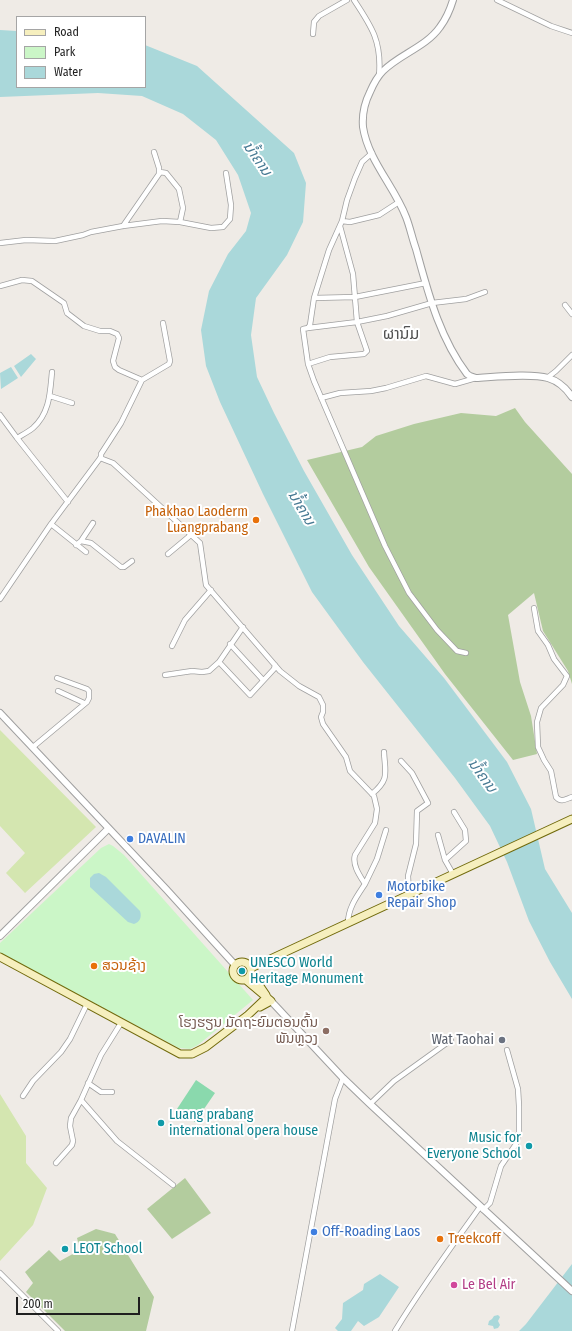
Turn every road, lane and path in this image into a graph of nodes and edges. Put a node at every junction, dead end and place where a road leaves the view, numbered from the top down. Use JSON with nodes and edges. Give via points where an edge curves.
{"nodes":[{"id":1,"x":347,"y":0,"type":"edge"},
{"id":2,"x":354,"y":0,"type":"edge"},
{"id":3,"x":454,"y":0,"type":"edge"},
{"id":4,"x":497,"y":0,"type":"edge"},
{"id":5,"x":572,"y":33,"type":"edge"},
{"id":6,"x":313,"y":34,"type":"dead end"},
{"id":7,"x":378,"y":77,"type":"junction"},
{"id":8,"x":154,"y":152,"type":"dead end"},
{"id":9,"x":372,"y":153,"type":"junction"},
{"id":10,"x":160,"y":172,"type":"junction"},
{"id":11,"x":226,"y":173,"type":"dead end"},
{"id":12,"x":399,"y":202,"type":"junction"},
{"id":13,"x":180,"y":222,"type":"junction"},
{"id":14,"x":341,"y":223,"type":"junction"},
{"id":15,"x":123,"y":226,"type":"junction"},
{"id":16,"x":0,"y":243,"type":"edge"},
{"id":17,"x":426,"y":283,"type":"junction"},
{"id":18,"x":0,"y":286,"type":"edge"},
{"id":19,"x":485,"y":292,"type":"dead end"},
{"id":20,"x":355,"y":297,"type":"junction"},
{"id":21,"x":314,"y":298,"type":"junction"},
{"id":22,"x":432,"y":303,"type":"junction"},
{"id":23,"x":565,"y":305,"type":"dead end"},
{"id":24,"x":572,"y":314,"type":"edge"},
{"id":25,"x":357,"y":322,"type":"junction"},
{"id":26,"x":163,"y":323,"type":"dead end"},
{"id":27,"x":308,"y":328,"type":"junction"},
{"id":28,"x":572,"y":355,"type":"edge"},
{"id":29,"x":308,"y":364,"type":"junction"},
{"id":30,"x":52,"y":372,"type":"dead end"},
{"id":31,"x":476,"y":378,"type":"junction"},
{"id":32,"x":547,"y":378,"type":"junction"},
{"id":33,"x":142,"y":380,"type":"junction"},
{"id":34,"x":50,"y":396,"type":"junction"},
{"id":35,"x":572,"y":397,"type":"edge"},
{"id":36,"x":321,"y":398,"type":"junction"},
{"id":37,"x":72,"y":403,"type":"dead end"},
{"id":38,"x":0,"y":415,"type":"edge"},
{"id":39,"x":17,"y":438,"type":"junction"},
{"id":40,"x":100,"y":458,"type":"junction"},
{"id":41,"x":68,"y":502,"type":"junction"},
{"id":42,"x":93,"y":523,"type":"dead end"},
{"id":43,"x":51,"y":524,"type":"junction"},
{"id":44,"x":192,"y":534,"type":"dead end"},
{"id":45,"x":81,"y":541,"type":"junction"},
{"id":46,"x":76,"y":544,"type":"junction"},
{"id":47,"x":86,"y":552,"type":"dead end"},
{"id":48,"x":168,"y":554,"type":"dead end"},
{"id":49,"x":132,"y":561,"type":"dead end"},
{"id":50,"x":211,"y":590,"type":"junction"},
{"id":51,"x":0,"y":599,"type":"edge"},
{"id":52,"x":534,"y":608,"type":"dead end"},
{"id":53,"x":243,"y":628,"type":"junction"},
{"id":54,"x":230,"y":644,"type":"junction"},
{"id":55,"x":172,"y":646,"type":"dead end"},
{"id":56,"x":466,"y":654,"type":"dead end"},
{"id":57,"x":219,"y":662,"type":"junction"},
{"id":58,"x":275,"y":665,"type":"junction"},
{"id":59,"x":166,"y":675,"type":"dead end"},
{"id":60,"x":57,"y":678,"type":"dead end"},
{"id":61,"x":263,"y":680,"type":"junction"},
{"id":62,"x":58,"y":690,"type":"dead end"},
{"id":63,"x":84,"y":703,"type":"junction"},
{"id":64,"x":0,"y":713,"type":"edge"},
{"id":65,"x":32,"y":747,"type":"junction"},
{"id":66,"x":384,"y":752,"type":"dead end"},
{"id":67,"x":401,"y":761,"type":"dead end"},
{"id":68,"x":372,"y":794,"type":"junction"},
{"id":69,"x":572,"y":798,"type":"edge"},
{"id":70,"x":454,"y":812,"type":"dead end"},
{"id":71,"x":572,"y":819,"type":"edge"},
{"id":72,"x":108,"y":829,"type":"junction"},
{"id":73,"x":386,"y":830,"type":"dead end"},
{"id":74,"x":438,"y":836,"type":"dead end"},
{"id":75,"x":445,"y":860,"type":"junction"},
{"id":76,"x":453,"y":874,"type":"junction"},
{"id":77,"x":364,"y":884,"type":"junction"},
{"id":78,"x":409,"y":895,"type":"junction"},
{"id":79,"x":348,"y":922,"type":"junction"},
{"id":80,"x":0,"y":936,"type":"edge"},
{"id":81,"x":0,"y":957,"type":"edge"},
{"id":82,"x":235,"y":965,"type":"junction"},
{"id":83,"x":251,"y":971,"type":"junction"},
{"id":84,"x":246,"y":980,"type":"junction"},
{"id":85,"x":269,"y":999,"type":"junction"},
{"id":86,"x":87,"y":1004,"type":"junction"},
{"id":87,"x":121,"y":1023,"type":"junction"},
{"id":88,"x":451,"y":1040,"type":"dead end"},
{"id":89,"x":507,"y":1050,"type":"dead end"},
{"id":90,"x":343,"y":1078,"type":"junction"},
{"id":91,"x":88,"y":1083,"type":"junction"},
{"id":92,"x":112,"y":1092,"type":"dead end"},
{"id":93,"x":23,"y":1096,"type":"dead end"},
{"id":94,"x":81,"y":1100,"type":"junction"},
{"id":95,"x":370,"y":1104,"type":"junction"},
{"id":96,"x":56,"y":1163,"type":"dead end"},
{"id":97,"x":173,"y":1185,"type":"dead end"},
{"id":98,"x":482,"y":1208,"type":"junction"},
{"id":99,"x":0,"y":1273,"type":"edge"},
{"id":100,"x":572,"y":1291,"type":"edge"},
{"id":101,"x":58,"y":1331,"type":"edge"},
{"id":102,"x":292,"y":1331,"type":"edge"},
{"id":103,"x":395,"y":1331,"type":"edge"}],
"edges":[{"from":1,"to":6,"type":"street","via":[[319,16],[314,22]]},
{"from":2,"to":7,"type":"street","via":[[371,24],[376,39]]},
{"from":3,"to":7,"type":"street","via":[[440,28]]},
{"from":4,"to":5,"type":"street","via":[[551,26]]},
{"from":7,"to":9,"type":"street","via":[[366,102],[363,118]]},
{"from":8,"to":10,"type":"street"},
{"from":9,"to":12,"type":"street"},
{"from":9,"to":14,"type":"street","via":[[362,162]]},
{"from":10,"to":13,"type":"street","via":[[166,173],[179,189],[183,208]]},
{"from":10,"to":15,"type":"street"},
{"from":11,"to":13,"type":"street","via":[[231,204],[230,219],[223,226],[211,228]]},
{"from":12,"to":14,"type":"street","via":[[379,214]]},
{"from":12,"to":17,"type":"street"},
{"from":13,"to":15,"type":"street","via":[[162,220]]},
{"from":14,"to":20,"type":"street","via":[[353,274]]},
{"from":14,"to":21,"type":"street","via":[[329,250]]},
{"from":15,"to":16,"type":"street","via":[[55,241],[26,240]]},
{"from":17,"to":20,"type":"street"},
{"from":17,"to":22,"type":"street"},
{"from":18,"to":33,"type":"street","via":[[22,280],[32,281],[64,303],[67,313],[84,326],[117,334],[119,338],[113,361],[115,367]]},
{"from":19,"to":22,"type":"street","via":[[466,299]]},
{"from":20,"to":21,"type":"street"},
{"from":20,"to":25,"type":"street"},
{"from":21,"to":27,"type":"street"},
{"from":22,"to":25,"type":"street"},
{"from":22,"to":31,"type":"street","via":[[443,333],[460,363],[467,374]]},
{"from":23,"to":24,"type":"street"},
{"from":25,"to":27,"type":"street"},
{"from":25,"to":29,"type":"street","via":[[366,353],[330,357]]},
{"from":26,"to":33,"type":"street","via":[[169,364]]},
{"from":27,"to":29,"type":"street","via":[[303,331]]},
{"from":28,"to":32,"type":"street"},
{"from":29,"to":36,"type":"street"},
{"from":30,"to":34,"type":"street"},
{"from":31,"to":32,"type":"street"},
{"from":31,"to":36,"type":"street","via":[[455,384],[426,376],[386,388],[340,393]]},
{"from":32,"to":35,"type":"street","via":[[560,384]]},
{"from":33,"to":40,"type":"street"},
{"from":34,"to":37,"type":"street"},
{"from":34,"to":39,"type":"street","via":[[49,404],[34,427]]},
{"from":36,"to":56,"type":"street","via":[[385,546],[409,593],[437,630],[457,651]]},
{"from":38,"to":39,"type":"street"},
{"from":39,"to":41,"type":"street"},
{"from":40,"to":41,"type":"street"},
{"from":40,"to":50,"type":"street","via":[[112,463],[200,543],[206,585]]},
{"from":41,"to":43,"type":"street"},
{"from":42,"to":45,"type":"street"},
{"from":43,"to":46,"type":"street"},
{"from":43,"to":51,"type":"street"},
{"from":44,"to":48,"type":"street"},
{"from":45,"to":46,"type":"street"},
{"from":45,"to":49,"type":"street","via":[[96,546],[121,567]]},
{"from":46,"to":47,"type":"street"},
{"from":50,"to":53,"type":"street"},
{"from":50,"to":55,"type":"street","via":[[185,620]]},
{"from":52,"to":69,"type":"street","via":[[538,631],[566,676],[564,685],[541,708],[538,747],[551,771],[558,800]]},
{"from":53,"to":54,"type":"street"},
{"from":53,"to":58,"type":"street"},
{"from":54,"to":57,"type":"street"},
{"from":54,"to":61,"type":"street"},
{"from":57,"to":59,"type":"street","via":[[209,671]]},
{"from":57,"to":61,"type":"street","via":[[250,695]]},
{"from":58,"to":61,"type":"street"},
{"from":58,"to":68,"type":"street","via":[[299,686],[319,697],[323,705],[322,724],[346,757],[350,771]]},
{"from":60,"to":63,"type":"street","via":[[89,691],[88,700]]},
{"from":62,"to":63,"type":"street"},
{"from":63,"to":65,"type":"street"},
{"from":64,"to":65,"type":"street"},
{"from":65,"to":72,"type":"street"},
{"from":66,"to":68,"type":"street","via":[[386,777]]},
{"from":67,"to":78,"type":"street","via":[[412,773],[428,803],[417,811],[416,844],[408,876]]},
{"from":68,"to":77,"type":"street","via":[[377,809],[375,823],[354,859]]},
{"from":70,"to":75,"type":"street","via":[[465,830],[466,841]]},
{"from":71,"to":76,"type":"main road"},
{"from":72,"to":80,"type":"street"},
{"from":72,"to":82,"type":"street"},
{"from":73,"to":77,"type":"street","via":[[377,859]]},
{"from":74,"to":75,"type":"street"},
{"from":75,"to":76,"type":"street"},
{"from":76,"to":78,"type":"main road"},
{"from":77,"to":79,"type":"street","via":[[354,900]]},
{"from":78,"to":79,"type":"main road"},
{"from":79,"to":83,"type":"main road"},
{"from":81,"to":86,"type":"main road"},
{"from":82,"to":83,"type":"main road","via":[[245,962]]},
{"from":82,"to":84,"type":"main road","via":[[235,976],[239,980]]},
{"from":83,"to":84,"type":"main road"},
{"from":83,"to":85,"type":"main road"},
{"from":84,"to":85,"type":"main road"},
{"from":85,"to":87,"type":"main road","via":[[206,1047],[186,1055]]},
{"from":85,"to":90,"type":"street"},
{"from":86,"to":87,"type":"main road"},
{"from":86,"to":93,"type":"street","via":[[61,1052],[33,1081]]},
{"from":87,"to":91,"type":"street","via":[[101,1055]]},
{"from":88,"to":95,"type":"street","via":[[394,1081]]},
{"from":89,"to":98,"type":"street","via":[[518,1089],[519,1132],[516,1144],[501,1166],[490,1203]]},
{"from":90,"to":95,"type":"street"},
{"from":90,"to":102,"type":"street","via":[[335,1099]]},
{"from":91,"to":92,"type":"street","via":[[101,1092]]},
{"from":91,"to":94,"type":"street"},
{"from":94,"to":96,"type":"street","via":[[71,1118],[72,1145]]},
{"from":94,"to":97,"type":"street","via":[[117,1141]]},
{"from":95,"to":98,"type":"street"},
{"from":98,"to":100,"type":"street"},
{"from":98,"to":103,"type":"street","via":[[441,1260]]},
{"from":99,"to":101,"type":"street"}]}
